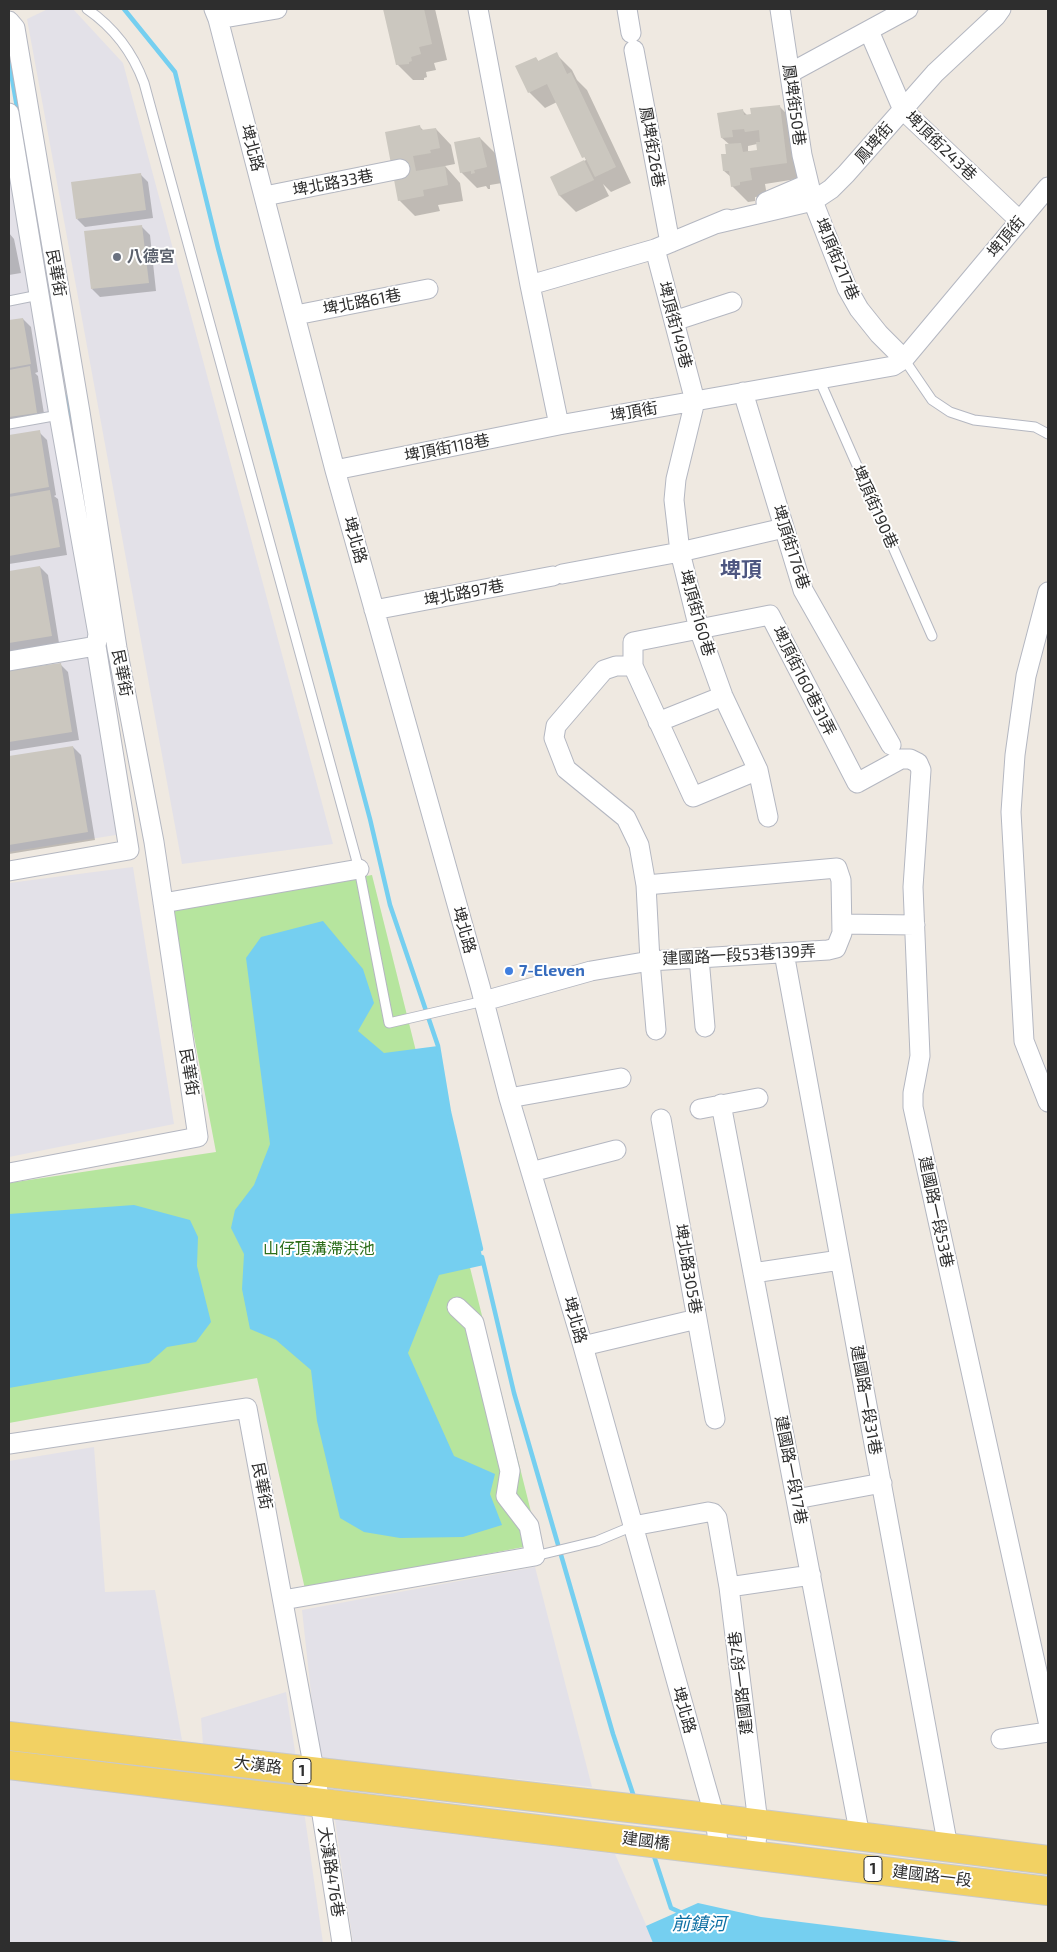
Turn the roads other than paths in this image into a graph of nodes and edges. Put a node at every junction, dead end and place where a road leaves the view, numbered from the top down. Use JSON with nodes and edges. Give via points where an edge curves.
{"nodes":[{"id":1,"x":87,"y":9,"type":"edge"},
{"id":2,"x":277,"y":9,"type":"edge"},
{"id":3,"x":478,"y":9,"type":"edge"},
{"id":4,"x":627,"y":9,"type":"edge"},
{"id":5,"x":780,"y":9,"type":"edge"},
{"id":6,"x":908,"y":9,"type":"edge"},
{"id":7,"x":1001,"y":9,"type":"edge"},
{"id":8,"x":216,"y":14,"type":"edge"},
{"id":9,"x":9,"y":21,"type":"edge"},
{"id":10,"x":869,"y":31,"type":"junction"},
{"id":11,"x":790,"y":73,"type":"junction"},
{"id":12,"x":903,"y":110,"type":"junction"},
{"id":13,"x":9,"y":113,"type":"edge"},
{"id":14,"x":400,"y":169,"type":"dead end"},
{"id":15,"x":1048,"y":187,"type":"edge"},
{"id":16,"x":811,"y":192,"type":"junction"},
{"id":17,"x":264,"y":196,"type":"junction"},
{"id":18,"x":1020,"y":221,"type":"junction"},
{"id":19,"x":662,"y":246,"type":"junction"},
{"id":20,"x":530,"y":285,"type":"junction"},
{"id":21,"x":428,"y":288,"type":"dead end"},
{"id":22,"x":40,"y":295,"type":"junction"},
{"id":23,"x":9,"y":301,"type":"edge"},
{"id":24,"x":732,"y":302,"type":"dead end"},
{"id":25,"x":296,"y":315,"type":"junction"},
{"id":26,"x":674,"y":320,"type":"junction"},
{"id":27,"x":904,"y":359,"type":"junction"},
{"id":28,"x":819,"y":379,"type":"junction"},
{"id":29,"x":743,"y":392,"type":"junction"},
{"id":30,"x":695,"y":401,"type":"junction"},
{"id":31,"x":59,"y":415,"type":"junction"},
{"id":32,"x":9,"y":424,"type":"edge"},
{"id":33,"x":560,"y":425,"type":"junction"},
{"id":34,"x":1048,"y":434,"type":"edge"},
{"id":35,"x":335,"y":470,"type":"junction"},
{"id":36,"x":784,"y":528,"type":"junction"},
{"id":37,"x":680,"y":552,"type":"junction"},
{"id":38,"x":1048,"y":592,"type":"edge"},
{"id":39,"x":374,"y":610,"type":"junction"},
{"id":40,"x":700,"y":629,"type":"junction"},
{"id":41,"x":932,"y":636,"type":"dead end"},
{"id":42,"x":96,"y":646,"type":"junction"},
{"id":43,"x":9,"y":661,"type":"edge"},
{"id":44,"x":632,"y":666,"type":"junction"},
{"id":45,"x":723,"y":696,"type":"junction"},
{"id":46,"x":658,"y":722,"type":"junction"},
{"id":47,"x":891,"y":745,"type":"dead end"},
{"id":48,"x":758,"y":770,"type":"junction"},
{"id":49,"x":857,"y":783,"type":"joint"},
{"id":50,"x":768,"y":817,"type":"dead end"},
{"id":51,"x":359,"y":869,"type":"junction"},
{"id":52,"x":9,"y":871,"type":"edge"},
{"id":53,"x":646,"y":885,"type":"junction"},
{"id":54,"x":163,"y":904,"type":"junction"},
{"id":55,"x":842,"y":924,"type":"junction"},
{"id":56,"x":915,"y":925,"type":"junction"},
{"id":57,"x":784,"y":953,"type":"junction"},
{"id":58,"x":699,"y":958,"type":"junction"},
{"id":59,"x":650,"y":960,"type":"junction"},
{"id":60,"x":484,"y":1001,"type":"junction"},
{"id":61,"x":705,"y":1027,"type":"dead end"},
{"id":62,"x":656,"y":1030,"type":"dead end"},
{"id":63,"x":621,"y":1078,"type":"dead end"},
{"id":64,"x":509,"y":1098,"type":"junction"},
{"id":65,"x":758,"y":1098,"type":"dead end"},
{"id":66,"x":1048,"y":1102,"type":"edge"},
{"id":67,"x":721,"y":1104,"type":"junction"},
{"id":68,"x":700,"y":1108,"type":"dead end"},
{"id":69,"x":661,"y":1119,"type":"dead end"},
{"id":70,"x":616,"y":1150,"type":"dead end"},
{"id":71,"x":531,"y":1172,"type":"junction"},
{"id":72,"x":9,"y":1173,"type":"edge"},
{"id":73,"x":840,"y":1260,"type":"junction"},
{"id":74,"x":753,"y":1273,"type":"junction"},
{"id":75,"x":457,"y":1307,"type":"dead end"},
{"id":76,"x":697,"y":1319,"type":"junction"},
{"id":77,"x":583,"y":1346,"type":"junction"},
{"id":78,"x":715,"y":1419,"type":"dead end"},
{"id":79,"x":9,"y":1444,"type":"edge"},
{"id":80,"x":882,"y":1484,"type":"junction"},
{"id":81,"x":796,"y":1499,"type":"junction"},
{"id":82,"x":633,"y":1526,"type":"junction"},
{"id":83,"x":535,"y":1556,"type":"junction"},
{"id":84,"x":811,"y":1574,"type":"junction"},
{"id":85,"x":729,"y":1587,"type":"junction"},
{"id":86,"x":283,"y":1600,"type":"junction"},
{"id":87,"x":1048,"y":1721,"type":"edge"},
{"id":88,"x":1048,"y":1732,"type":"edge"},
{"id":89,"x":9,"y":1736,"type":"edge"},
{"id":90,"x":1001,"y":1739,"type":"dead end"},
{"id":91,"x":9,"y":1765,"type":"edge"},
{"id":92,"x":315,"y":1772,"type":"junction"},
{"id":93,"x":320,"y":1802,"type":"junction"},
{"id":94,"x":596,"y":1804,"type":"joint"},
{"id":95,"x":706,"y":1817,"type":"junction"},
{"id":96,"x":758,"y":1823,"type":"junction"},
{"id":97,"x":595,"y":1835,"type":"joint"},
{"id":98,"x":860,"y":1836,"type":"junction"},
{"id":99,"x":948,"y":1847,"type":"junction"},
{"id":100,"x":708,"y":1849,"type":"junction"},
{"id":101,"x":755,"y":1854,"type":"junction"},
{"id":102,"x":1048,"y":1860,"type":"edge"},
{"id":103,"x":1048,"y":1891,"type":"edge"},
{"id":104,"x":342,"y":1943,"type":"edge"}],
"edges":[{"from":1,"to":51,"type":"lane","via":[[116,35],[138,67],[144,83]]},
{"from":2,"to":8,"type":"street"},
{"from":3,"to":20,"type":"street"},
{"from":4,"to":19,"type":"street","name":"鳳埤街26巷"},
{"from":5,"to":11,"type":"street","name":"鳳埤街50巷"},
{"from":6,"to":10,"type":"street"},
{"from":7,"to":12,"type":"street","name":"鳳埤街","via":[[935,73]]},
{"from":8,"to":17,"type":"street","name":"埤北路"},
{"from":9,"to":54,"type":"street","name":"民華街","via":[[15,28],[117,648]]},
{"from":10,"to":11,"type":"street"},
{"from":10,"to":12,"type":"street","name":"埤頂街243巷"},
{"from":11,"to":16,"type":"street","name":"鳳埤街50巷"},
{"from":12,"to":16,"type":"street","name":"鳳埤街","via":[[831,189]]},
{"from":12,"to":18,"type":"street","name":"埤頂街243巷"},
{"from":13,"to":22,"type":"street"},
{"from":14,"to":17,"type":"street","name":"埤北路33巷"},
{"from":15,"to":18,"type":"street","name":"埤頂街"},
{"from":16,"to":19,"type":"street","name":"鳳埤街","via":[[715,224]]},
{"from":16,"to":27,"type":"street","name":"埤頂街217巷","via":[[847,288],[859,310]]},
{"from":17,"to":25,"type":"street","name":"埤北路"},
{"from":18,"to":27,"type":"street","name":"埤頂街"},
{"from":19,"to":20,"type":"street","name":"鳳埤街"},
{"from":19,"to":26,"type":"street","name":"埤頂街149巷"},
{"from":20,"to":33,"type":"street"},
{"from":21,"to":25,"type":"street","name":"埤北路61巷"},
{"from":22,"to":23,"type":"lane"},
{"from":22,"to":31,"type":"street"},
{"from":24,"to":26,"type":"street"},
{"from":25,"to":35,"type":"street","name":"埤北路"},
{"from":26,"to":30,"type":"street","name":"埤頂街149巷"},
{"from":27,"to":28,"type":"street","name":"埤頂街","via":[[893,366]]},
{"from":27,"to":34,"type":"lane","via":[[932,400],[950,412],[974,420],[1035,427]]},
{"from":28,"to":29,"type":"street","name":"埤頂街"},
{"from":28,"to":41,"type":"lane","name":"埤頂街190巷"},
{"from":29,"to":30,"type":"street","name":"埤頂街"},
{"from":29,"to":36,"type":"street","name":"埤頂街176巷"},
{"from":30,"to":33,"type":"street","name":"埤頂街"},
{"from":30,"to":37,"type":"street","name":"埤頂街160巷","via":[[676,479],[674,500]]},
{"from":31,"to":32,"type":"lane"},
{"from":31,"to":42,"type":"street","via":[[98,634]]},
{"from":33,"to":35,"type":"street","name":"埤頂街118巷"},
{"from":35,"to":39,"type":"street","name":"埤北路"},
{"from":36,"to":37,"type":"street","name":"埤北路97巷"},
{"from":36,"to":47,"type":"street","name":"埤頂街176巷","via":[[803,590]]},
{"from":37,"to":39,"type":"street","name":"埤北路97巷"},
{"from":37,"to":40,"type":"street","name":"埤頂街160巷"},
{"from":38,"to":66,"type":"street","via":[[1026,676],[1011,812],[1024,1041]]},
{"from":39,"to":60,"type":"street","name":"埤北路"},
{"from":40,"to":44,"type":"street","via":[[633,642]]},
{"from":40,"to":45,"type":"street","name":"埤頂街160巷"},
{"from":40,"to":49,"type":"street","name":"埤頂街160巷31弄","via":[[770,615]]},
{"from":42,"to":43,"type":"street"},
{"from":42,"to":52,"type":"street","via":[[128,850]]},
{"from":44,"to":46,"type":"street"},
{"from":44,"to":53,"type":"street","via":[[604,670],[556,726],[554,738],[566,770],[626,818],[639,845]]},
{"from":45,"to":46,"type":"street"},
{"from":45,"to":48,"type":"street","name":"埤頂街160巷"},
{"from":46,"to":48,"type":"street","via":[[693,797]]},
{"from":48,"to":50,"type":"street","name":"埤頂街160巷"},
{"from":49,"to":56,"type":"street","name":"建國路一段53巷","via":[[901,759],[918,763],[921,770],[913,887]]},
{"from":51,"to":54,"type":"street"},
{"from":51,"to":60,"type":"lane","via":[[389,1023]]},
{"from":53,"to":55,"type":"street","name":"建國路一段53巷139弄","via":[[837,868],[841,880]]},
{"from":53,"to":59,"type":"street"},
{"from":54,"to":72,"type":"street","name":"民華街","via":[[198,1137]]},
{"from":55,"to":56,"type":"street"},
{"from":55,"to":57,"type":"street","name":"建國路一段53巷139弄","via":[[836,948]]},
{"from":56,"to":87,"type":"street","name":"建國路一段53巷","via":[[920,1056],[913,1106]]},
{"from":57,"to":58,"type":"street","name":"建國路一段53巷139弄"},
{"from":57,"to":73,"type":"street","name":"建國路一段31巷"},
{"from":58,"to":59,"type":"street","name":"建國路一段53巷139弄"},
{"from":58,"to":61,"type":"street"},
{"from":59,"to":60,"type":"street","name":"建國路一段53巷139弄","via":[[590,971]]},
{"from":59,"to":62,"type":"street"},
{"from":60,"to":64,"type":"street","name":"埤北路"},
{"from":63,"to":64,"type":"street"},
{"from":64,"to":71,"type":"street","name":"埤北路"},
{"from":65,"to":67,"type":"street"},
{"from":67,"to":68,"type":"street"},
{"from":67,"to":74,"type":"street","name":"建國路一段17巷"},
{"from":69,"to":76,"type":"street","name":"埤北路305巷"},
{"from":70,"to":71,"type":"street"},
{"from":71,"to":77,"type":"street","name":"埤北路"},
{"from":73,"to":74,"type":"street"},
{"from":73,"to":80,"type":"street","name":"建國路一段31巷"},
{"from":74,"to":81,"type":"street","name":"建國路一段17巷"},
{"from":75,"to":83,"type":"street","via":[[474,1323],[510,1471],[506,1496],[529,1526]]},
{"from":76,"to":77,"type":"street"},
{"from":76,"to":78,"type":"street","name":"埤北路305巷"},
{"from":77,"to":82,"type":"street","name":"埤北路"},
{"from":79,"to":86,"type":"street","name":"民華街","via":[[247,1408]]},
{"from":80,"to":81,"type":"street"},
{"from":80,"to":99,"type":"street","name":"建國路一段31巷"},
{"from":81,"to":84,"type":"street","name":"建國路一段17巷"},
{"from":82,"to":83,"type":"lane","via":[[597,1541]]},
{"from":82,"to":85,"type":"street","name":"建國路一段7巷","via":[[713,1513]]},
{"from":82,"to":95,"type":"street","name":"埤北路"},
{"from":83,"to":86,"type":"street"},
{"from":84,"to":85,"type":"street"},
{"from":84,"to":98,"type":"street","name":"建國路一段17巷"},
{"from":85,"to":96,"type":"street","name":"建國路一段7巷"},
{"from":86,"to":92,"type":"street","name":"民華街"},
{"from":88,"to":90,"type":"street"},
{"from":89,"to":92,"type":"main road","name":"大漢路","number":"1"},
{"from":91,"to":93,"type":"main road","name":"大漢路","number":"1"},
{"from":92,"to":93,"type":"street","name":"民華街"},
{"from":92,"to":94,"type":"main road","name":"大漢路","number":"1"},
{"from":93,"to":97,"type":"main road","name":"大漢路","number":"1"},
{"from":93,"to":104,"type":"street","name":"大漢路476巷"},
{"from":94,"to":95,"type":"main road","name":"建國橋","number":"1"},
{"from":95,"to":96,"type":"main road","name":"建國路一段","number":"1"},
{"from":95,"to":100,"type":"street","name":"埤北路"},
{"from":96,"to":98,"type":"main road","name":"建國路一段","number":"1"},
{"from":96,"to":101,"type":"street","name":"建國路一段7巷"},
{"from":97,"to":100,"type":"main road","name":"建國橋","number":"1"},
{"from":98,"to":99,"type":"main road","name":"建國路一段","number":"1"},
{"from":99,"to":102,"type":"main road","name":"建國路一段","number":"1"},
{"from":100,"to":101,"type":"main road","name":"建國路一段","number":"1"},
{"from":101,"to":103,"type":"main road","name":"建國路一段","number":"1"}]}
